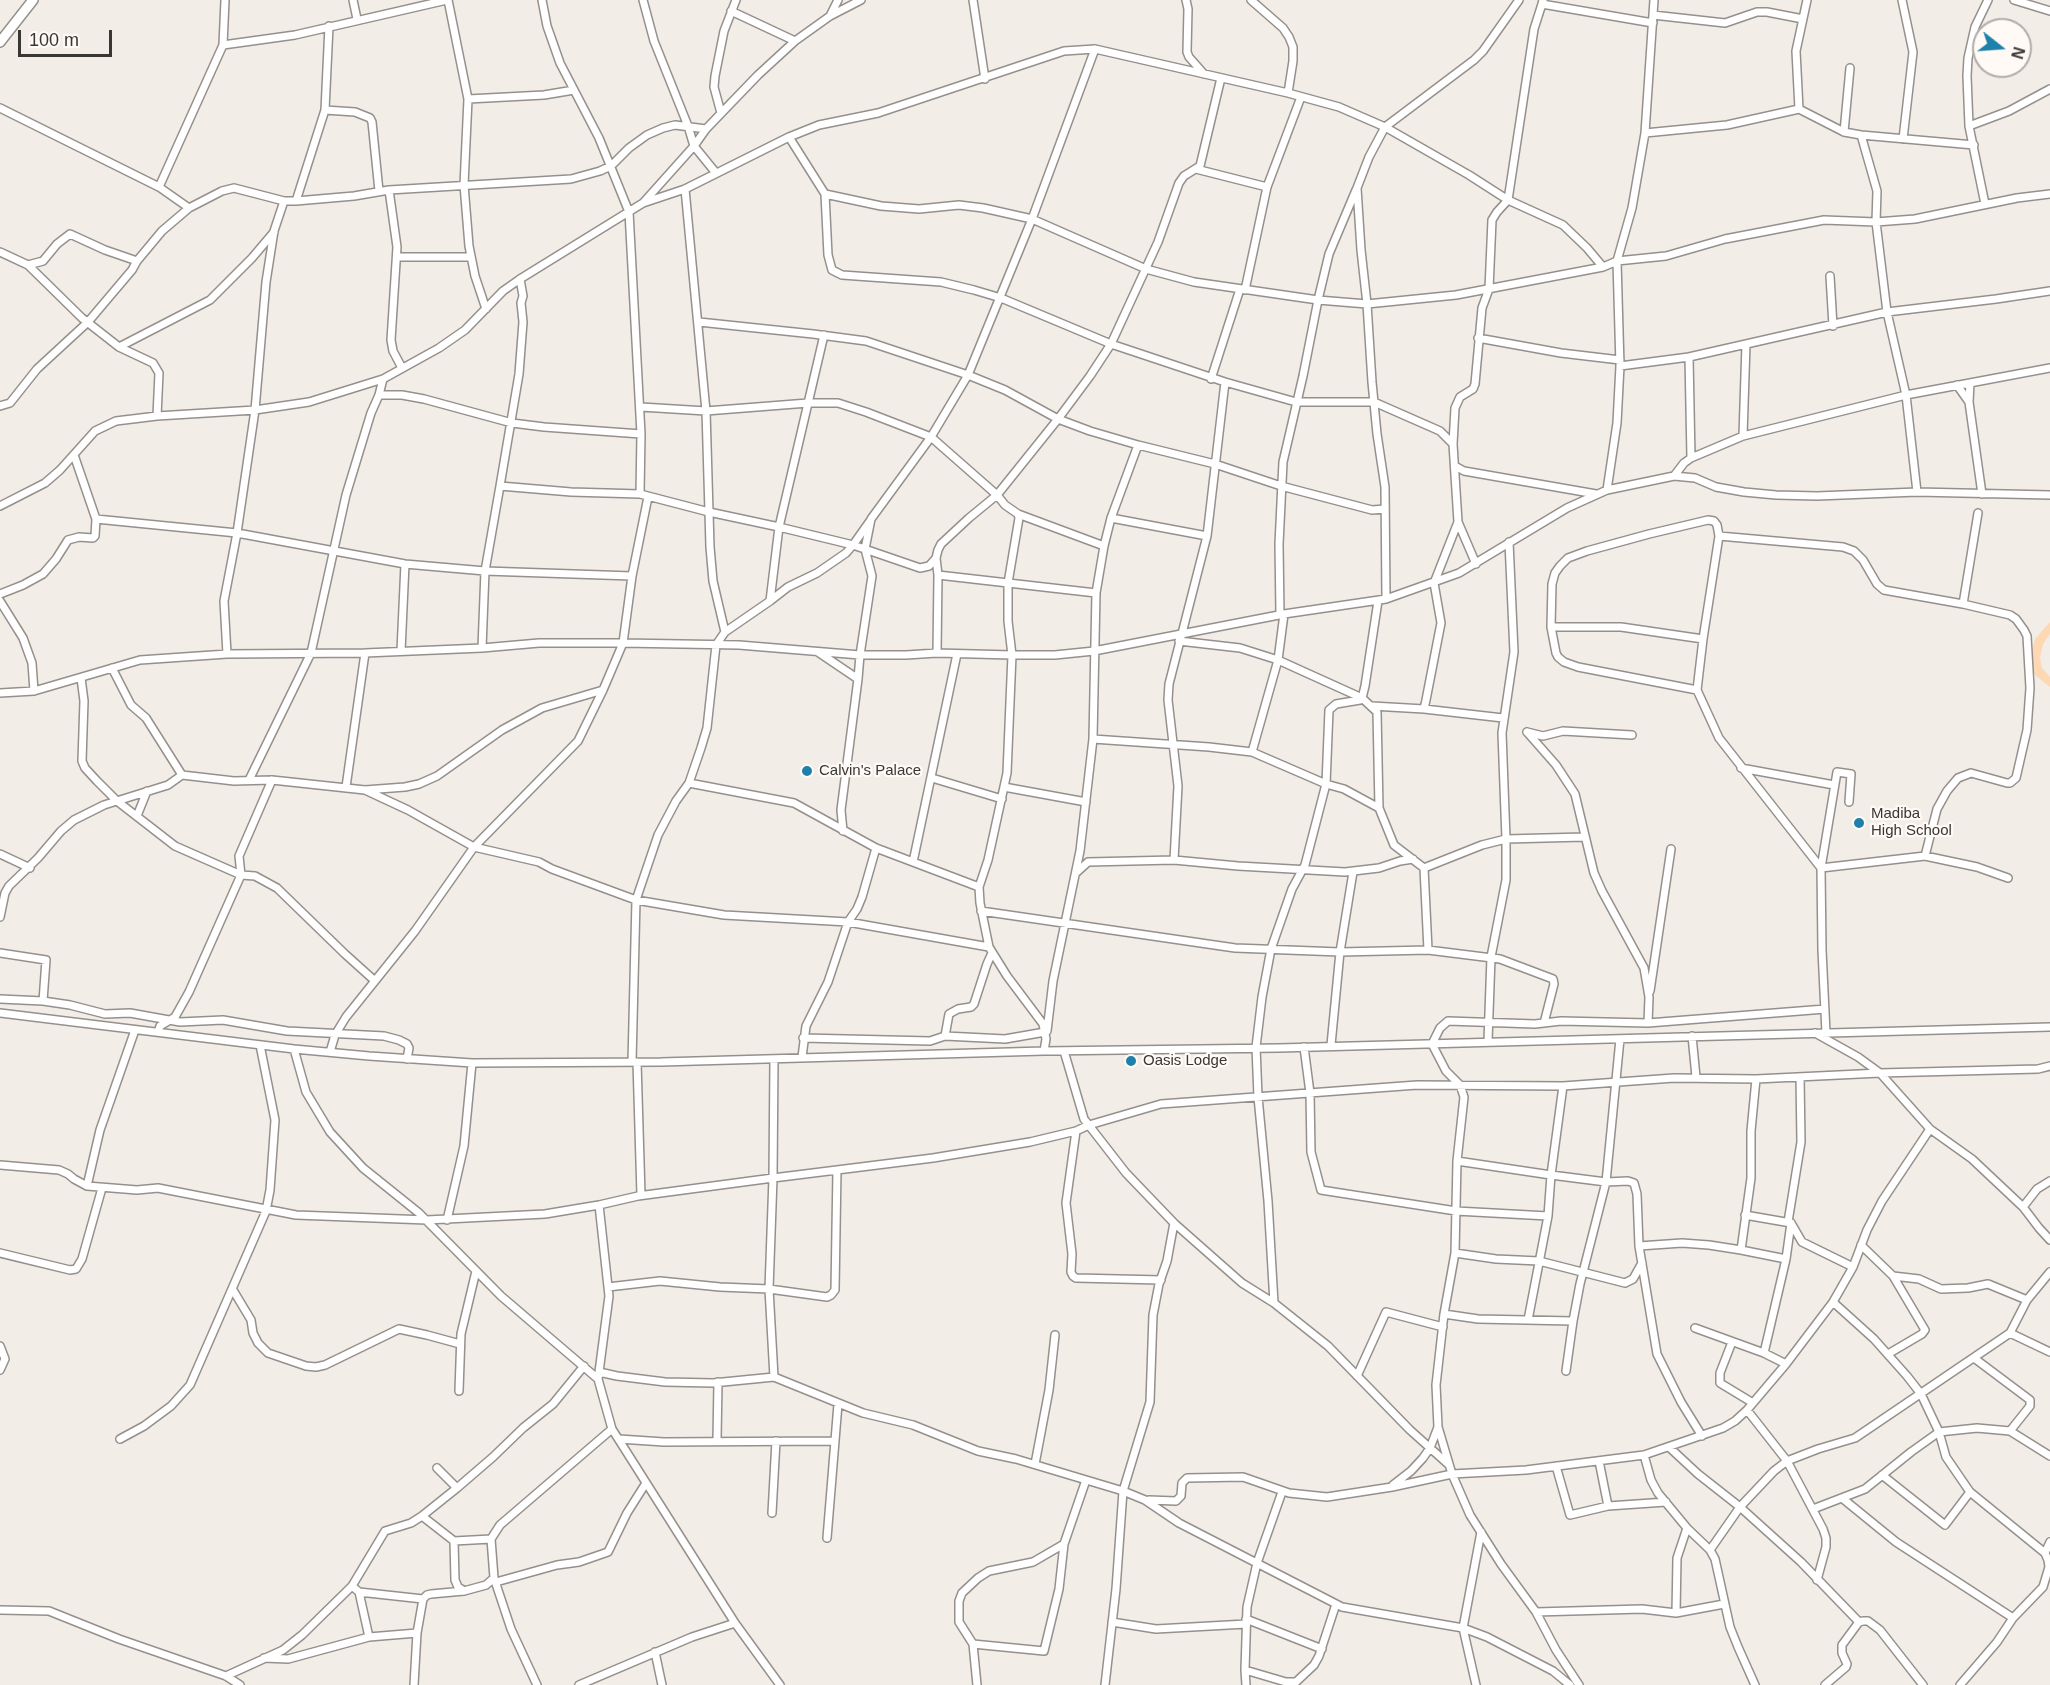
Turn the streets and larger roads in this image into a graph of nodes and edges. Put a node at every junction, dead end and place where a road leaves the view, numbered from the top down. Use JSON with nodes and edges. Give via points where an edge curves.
{"nodes":[{"id":1,"x":33,"y":0,"type":"edge"},
{"id":2,"x":225,"y":0,"type":"edge"},
{"id":3,"x":353,"y":0,"type":"edge"},
{"id":4,"x":448,"y":0,"type":"edge"},
{"id":5,"x":542,"y":0,"type":"edge"},
{"id":6,"x":643,"y":0,"type":"edge"},
{"id":7,"x":736,"y":0,"type":"edge"},
{"id":8,"x":838,"y":0,"type":"edge"},
{"id":9,"x":861,"y":0,"type":"edge"},
{"id":10,"x":974,"y":0,"type":"edge"},
{"id":11,"x":1186,"y":0,"type":"edge"},
{"id":12,"x":1251,"y":0,"type":"edge"},
{"id":13,"x":1519,"y":0,"type":"edge"},
{"id":14,"x":1654,"y":0,"type":"edge"},
{"id":15,"x":1807,"y":0,"type":"edge"},
{"id":16,"x":1902,"y":0,"type":"edge"},
{"id":17,"x":1988,"y":0,"type":"edge"},
{"id":18,"x":2014,"y":0,"type":"edge"},
{"id":19,"x":1542,"y":2,"type":"edge"},
{"id":20,"x":731,"y":11,"type":"junction"},
{"id":21,"x":2050,"y":11,"type":"edge"},
{"id":22,"x":830,"y":16,"type":"junction"},
{"id":23,"x":1653,"y":19,"type":"junction"},
{"id":24,"x":1803,"y":19,"type":"junction"},
{"id":25,"x":357,"y":20,"type":"junction"},
{"id":26,"x":329,"y":26,"type":"junction"},
{"id":27,"x":795,"y":40,"type":"junction"},
{"id":28,"x":0,"y":42,"type":"edge"},
{"id":29,"x":223,"y":45,"type":"junction"},
{"id":30,"x":1095,"y":49,"type":"junction"},
{"id":31,"x":1850,"y":68,"type":"dead end"},
{"id":32,"x":1204,"y":75,"type":"junction"},
{"id":33,"x":1221,"y":78,"type":"junction"},
{"id":34,"x":985,"y":79,"type":"junction"},
{"id":35,"x":2050,"y":88,"type":"edge"},
{"id":36,"x":574,"y":90,"type":"junction"},
{"id":37,"x":1288,"y":93,"type":"junction"},
{"id":38,"x":1301,"y":97,"type":"junction"},
{"id":39,"x":468,"y":99,"type":"junction"},
{"id":40,"x":0,"y":108,"type":"edge"},
{"id":41,"x":1799,"y":109,"type":"junction"},
{"id":42,"x":325,"y":110,"type":"junction"},
{"id":43,"x":721,"y":113,"type":"junction"},
{"id":44,"x":688,"y":126,"type":"junction"},
{"id":45,"x":1969,"y":126,"type":"junction"},
{"id":46,"x":1385,"y":127,"type":"junction"},
{"id":47,"x":706,"y":129,"type":"junction"},
{"id":48,"x":1844,"y":132,"type":"junction"},
{"id":49,"x":1645,"y":133,"type":"junction"},
{"id":50,"x":1861,"y":135,"type":"junction"},
{"id":51,"x":789,"y":137,"type":"junction"},
{"id":52,"x":1903,"y":139,"type":"junction"},
{"id":53,"x":1974,"y":145,"type":"junction"},
{"id":54,"x":694,"y":147,"type":"junction"},
{"id":55,"x":610,"y":166,"type":"junction"},
{"id":56,"x":1196,"y":169,"type":"junction"},
{"id":57,"x":716,"y":173,"type":"junction"},
{"id":58,"x":464,"y":185,"type":"junction"},
{"id":59,"x":1267,"y":187,"type":"junction"},
{"id":60,"x":159,"y":188,"type":"junction"},
{"id":61,"x":1357,"y":188,"type":"junction"},
{"id":62,"x":686,"y":189,"type":"junction"},
{"id":63,"x":389,"y":190,"type":"junction"},
{"id":64,"x":380,"y":191,"type":"junction"},
{"id":65,"x":825,"y":194,"type":"junction"},
{"id":66,"x":2050,"y":194,"type":"edge"},
{"id":67,"x":1509,"y":200,"type":"junction"},
{"id":68,"x":284,"y":201,"type":"junction"},
{"id":69,"x":296,"y":201,"type":"junction"},
{"id":70,"x":643,"y":203,"type":"junction"},
{"id":71,"x":1984,"y":204,"type":"junction"},
{"id":72,"x":189,"y":208,"type":"junction"},
{"id":73,"x":629,"y":212,"type":"junction"},
{"id":74,"x":1032,"y":219,"type":"junction"},
{"id":75,"x":1876,"y":222,"type":"junction"},
{"id":76,"x":274,"y":231,"type":"junction"},
{"id":77,"x":0,"y":252,"type":"edge"},
{"id":78,"x":397,"y":257,"type":"junction"},
{"id":79,"x":471,"y":257,"type":"junction"},
{"id":80,"x":137,"y":261,"type":"junction"},
{"id":81,"x":1617,"y":261,"type":"junction"},
{"id":82,"x":28,"y":265,"type":"junction"},
{"id":83,"x":1603,"y":267,"type":"junction"},
{"id":84,"x":1146,"y":269,"type":"junction"},
{"id":85,"x":1830,"y":276,"type":"dead end"},
{"id":86,"x":520,"y":279,"type":"junction"},
{"id":87,"x":1242,"y":289,"type":"junction"},
{"id":88,"x":1489,"y":289,"type":"junction"},
{"id":89,"x":2050,"y":291,"type":"edge"},
{"id":90,"x":1001,"y":298,"type":"junction"},
{"id":91,"x":1318,"y":300,"type":"junction"},
{"id":92,"x":1367,"y":304,"type":"junction"},
{"id":93,"x":486,"y":309,"type":"junction"},
{"id":94,"x":1887,"y":312,"type":"junction"},
{"id":95,"x":88,"y":322,"type":"junction"},
{"id":96,"x":699,"y":322,"type":"junction"},
{"id":97,"x":1833,"y":326,"type":"junction"},
{"id":98,"x":824,"y":335,"type":"junction"},
{"id":99,"x":1478,"y":338,"type":"junction"},
{"id":100,"x":1111,"y":344,"type":"junction"},
{"id":101,"x":1746,"y":344,"type":"junction"},
{"id":102,"x":119,"y":346,"type":"junction"},
{"id":103,"x":1689,"y":357,"type":"junction"},
{"id":104,"x":1620,"y":363,"type":"junction"},
{"id":105,"x":402,"y":368,"type":"junction"},
{"id":106,"x":2050,"y":368,"type":"edge"},
{"id":107,"x":968,"y":375,"type":"junction"},
{"id":108,"x":382,"y":379,"type":"junction"},
{"id":109,"x":1211,"y":379,"type":"junction"},
{"id":110,"x":1225,"y":382,"type":"junction"},
{"id":111,"x":1970,"y":383,"type":"junction"},
{"id":112,"x":1957,"y":385,"type":"junction"},
{"id":113,"x":379,"y":395,"type":"junction"},
{"id":114,"x":1906,"y":395,"type":"junction"},
{"id":115,"x":1296,"y":402,"type":"junction"},
{"id":116,"x":1374,"y":402,"type":"junction"},
{"id":117,"x":1969,"y":402,"type":"junction"},
{"id":118,"x":808,"y":403,"type":"junction"},
{"id":119,"x":0,"y":406,"type":"edge"},
{"id":120,"x":640,"y":407,"type":"junction"},
{"id":121,"x":255,"y":410,"type":"junction"},
{"id":122,"x":706,"y":411,"type":"junction"},
{"id":123,"x":157,"y":416,"type":"junction"},
{"id":124,"x":1058,"y":419,"type":"junction"},
{"id":125,"x":1454,"y":420,"type":"junction"},
{"id":126,"x":512,"y":423,"type":"junction"},
{"id":127,"x":1440,"y":431,"type":"junction"},
{"id":128,"x":641,"y":434,"type":"junction"},
{"id":129,"x":1743,"y":436,"type":"junction"},
{"id":130,"x":931,"y":437,"type":"junction"},
{"id":131,"x":1453,"y":444,"type":"junction"},
{"id":132,"x":1138,"y":446,"type":"junction"},
{"id":133,"x":74,"y":455,"type":"junction"},
{"id":134,"x":1691,"y":458,"type":"junction"},
{"id":135,"x":1215,"y":464,"type":"junction"},
{"id":136,"x":1455,"y":466,"type":"junction"},
{"id":137,"x":1674,"y":476,"type":"junction"},
{"id":138,"x":500,"y":486,"type":"junction"},
{"id":139,"x":1281,"y":486,"type":"junction"},
{"id":140,"x":1606,"y":490,"type":"junction"},
{"id":141,"x":1917,"y":492,"type":"junction"},
{"id":142,"x":640,"y":494,"type":"junction"},
{"id":143,"x":1597,"y":494,"type":"junction"},
{"id":144,"x":1982,"y":494,"type":"junction"},
{"id":145,"x":997,"y":495,"type":"junction"},
{"id":146,"x":2050,"y":495,"type":"edge"},
{"id":147,"x":648,"y":496,"type":"junction"},
{"id":148,"x":0,"y":506,"type":"edge"},
{"id":149,"x":1385,"y":509,"type":"junction"},
{"id":150,"x":709,"y":513,"type":"junction"},
{"id":151,"x":1978,"y":513,"type":"dead end"},
{"id":152,"x":1018,"y":514,"type":"junction"},
{"id":153,"x":1111,"y":518,"type":"junction"},
{"id":154,"x":96,"y":519,"type":"junction"},
{"id":155,"x":871,"y":519,"type":"junction"},
{"id":156,"x":1458,"y":522,"type":"junction"},
{"id":157,"x":779,"y":527,"type":"junction"},
{"id":158,"x":237,"y":533,"type":"junction"},
{"id":159,"x":1207,"y":536,"type":"junction"},
{"id":160,"x":1719,"y":536,"type":"junction"},
{"id":161,"x":1509,"y":542,"type":"junction"},
{"id":162,"x":853,"y":545,"type":"junction"},
{"id":163,"x":1104,"y":546,"type":"junction"},
{"id":164,"x":865,"y":549,"type":"junction"},
{"id":165,"x":334,"y":550,"type":"junction"},
{"id":166,"x":936,"y":558,"type":"junction"},
{"id":167,"x":405,"y":564,"type":"junction"},
{"id":168,"x":1476,"y":564,"type":"junction"},
{"id":169,"x":485,"y":571,"type":"junction"},
{"id":170,"x":938,"y":575,"type":"junction"},
{"id":171,"x":632,"y":576,"type":"junction"},
{"id":172,"x":1008,"y":583,"type":"junction"},
{"id":173,"x":1434,"y":583,"type":"junction"},
{"id":174,"x":1096,"y":593,"type":"junction"},
{"id":175,"x":0,"y":594,"type":"edge"},
{"id":176,"x":1382,"y":600,"type":"junction"},
{"id":177,"x":0,"y":601,"type":"edge"},
{"id":178,"x":770,"y":601,"type":"junction"},
{"id":179,"x":1963,"y":604,"type":"junction"},
{"id":180,"x":1282,"y":614,"type":"junction"},
{"id":181,"x":1551,"y":627,"type":"junction"},
{"id":182,"x":725,"y":632,"type":"junction"},
{"id":183,"x":1180,"y":637,"type":"junction"},
{"id":184,"x":1703,"y":639,"type":"junction"},
{"id":185,"x":623,"y":643,"type":"junction"},
{"id":186,"x":716,"y":645,"type":"junction"},
{"id":187,"x":482,"y":648,"type":"junction"},
{"id":188,"x":401,"y":651,"type":"junction"},
{"id":189,"x":1094,"y":651,"type":"junction"},
{"id":190,"x":365,"y":652,"type":"junction"},
{"id":191,"x":818,"y":652,"type":"junction"},
{"id":192,"x":311,"y":653,"type":"junction"},
{"id":193,"x":937,"y":653,"type":"junction"},
{"id":194,"x":227,"y":654,"type":"junction"},
{"id":195,"x":957,"y":654,"type":"junction"},
{"id":196,"x":860,"y":655,"type":"junction"},
{"id":197,"x":1012,"y":656,"type":"junction"},
{"id":198,"x":1278,"y":660,"type":"junction"},
{"id":199,"x":112,"y":668,"type":"junction"},
{"id":200,"x":81,"y":678,"type":"junction"},
{"id":201,"x":858,"y":679,"type":"junction"},
{"id":202,"x":603,"y":690,"type":"junction"},
{"id":203,"x":1697,"y":690,"type":"junction"},
{"id":204,"x":34,"y":691,"type":"junction"},
{"id":205,"x":0,"y":693,"type":"edge"},
{"id":206,"x":1362,"y":698,"type":"junction"},
{"id":207,"x":1372,"y":706,"type":"junction"},
{"id":208,"x":1424,"y":709,"type":"junction"},
{"id":209,"x":1503,"y":718,"type":"junction"},
{"id":210,"x":1632,"y":735,"type":"dead end"},
{"id":211,"x":1093,"y":738,"type":"junction"},
{"id":212,"x":1173,"y":744,"type":"junction"},
{"id":213,"x":1252,"y":752,"type":"junction"},
{"id":214,"x":1741,"y":768,"type":"junction"},
{"id":215,"x":182,"y":775,"type":"junction"},
{"id":216,"x":932,"y":778,"type":"junction"},
{"id":217,"x":249,"y":780,"type":"junction"},
{"id":218,"x":272,"y":780,"type":"junction"},
{"id":219,"x":689,"y":783,"type":"junction"},
{"id":220,"x":1326,"y":784,"type":"junction"},
{"id":221,"x":1834,"y":785,"type":"junction"},
{"id":222,"x":1004,"y":787,"type":"junction"},
{"id":223,"x":346,"y":788,"type":"junction"},
{"id":224,"x":365,"y":790,"type":"junction"},
{"id":225,"x":147,"y":791,"type":"junction"},
{"id":226,"x":1002,"y":798,"type":"junction"},
{"id":227,"x":117,"y":801,"type":"junction"},
{"id":228,"x":1086,"y":802,"type":"junction"},
{"id":229,"x":1849,"y":802,"type":"dead end"},
{"id":230,"x":1379,"y":808,"type":"junction"},
{"id":231,"x":137,"y":816,"type":"junction"},
{"id":232,"x":843,"y":831,"type":"junction"},
{"id":233,"x":1584,"y":837,"type":"junction"},
{"id":234,"x":1506,"y":839,"type":"junction"},
{"id":235,"x":474,"y":847,"type":"junction"},
{"id":236,"x":876,"y":848,"type":"junction"},
{"id":237,"x":1671,"y":849,"type":"dead end"},
{"id":238,"x":0,"y":854,"type":"edge"},
{"id":239,"x":1925,"y":856,"type":"junction"},
{"id":240,"x":1414,"y":859,"type":"junction"},
{"id":241,"x":1174,"y":860,"type":"junction"},
{"id":242,"x":913,"y":862,"type":"junction"},
{"id":243,"x":30,"y":868,"type":"junction"},
{"id":244,"x":1424,"y":868,"type":"junction"},
{"id":245,"x":1821,"y":868,"type":"junction"},
{"id":246,"x":1302,"y":871,"type":"junction"},
{"id":247,"x":1077,"y":872,"type":"junction"},
{"id":248,"x":1353,"y":872,"type":"junction"},
{"id":249,"x":241,"y":875,"type":"junction"},
{"id":250,"x":2008,"y":878,"type":"dead end"},
{"id":251,"x":979,"y":887,"type":"junction"},
{"id":252,"x":636,"y":900,"type":"junction"},
{"id":253,"x":981,"y":911,"type":"junction"},
{"id":254,"x":0,"y":917,"type":"edge"},
{"id":255,"x":848,"y":922,"type":"junction"},
{"id":256,"x":1066,"y":924,"type":"junction"},
{"id":257,"x":1271,"y":949,"type":"junction"},
{"id":258,"x":990,"y":950,"type":"junction"},
{"id":259,"x":1428,"y":950,"type":"junction"},
{"id":260,"x":1340,"y":952,"type":"junction"},
{"id":261,"x":0,"y":953,"type":"edge"},
{"id":262,"x":1491,"y":957,"type":"junction"},
{"id":263,"x":375,"y":981,"type":"junction"},
{"id":264,"x":1649,"y":997,"type":"junction"},
{"id":265,"x":0,"y":999,"type":"edge"},
{"id":266,"x":43,"y":1001,"type":"junction"},
{"id":267,"x":1825,"y":1009,"type":"junction"},
{"id":268,"x":0,"y":1013,"type":"edge"},
{"id":269,"x":171,"y":1020,"type":"junction"},
{"id":270,"x":1489,"y":1022,"type":"junction"},
{"id":271,"x":1544,"y":1023,"type":"junction"},
{"id":272,"x":1648,"y":1023,"type":"junction"},
{"id":273,"x":2050,"y":1027,"type":"edge"},
{"id":274,"x":135,"y":1030,"type":"junction"},
{"id":275,"x":158,"y":1032,"type":"junction"},
{"id":276,"x":336,"y":1032,"type":"junction"},
{"id":277,"x":1815,"y":1033,"type":"junction"},
{"id":278,"x":1826,"y":1033,"type":"junction"},
{"id":279,"x":1046,"y":1035,"type":"junction"},
{"id":280,"x":945,"y":1036,"type":"junction"},
{"id":281,"x":1692,"y":1036,"type":"junction"},
{"id":282,"x":803,"y":1038,"type":"junction"},
{"id":283,"x":1620,"y":1039,"type":"junction"},
{"id":284,"x":1488,"y":1041,"type":"junction"},
{"id":285,"x":1432,"y":1044,"type":"junction"},
{"id":286,"x":260,"y":1045,"type":"junction"},
{"id":287,"x":1331,"y":1045,"type":"junction"},
{"id":288,"x":1256,"y":1047,"type":"junction"},
{"id":289,"x":1304,"y":1047,"type":"junction"},
{"id":290,"x":294,"y":1048,"type":"junction"},
{"id":291,"x":1044,"y":1051,"type":"junction"},
{"id":292,"x":1064,"y":1051,"type":"junction"},
{"id":293,"x":330,"y":1052,"type":"junction"},
{"id":294,"x":802,"y":1057,"type":"junction"},
{"id":295,"x":407,"y":1059,"type":"junction"},
{"id":296,"x":774,"y":1059,"type":"junction"},
{"id":297,"x":634,"y":1062,"type":"junction"},
{"id":298,"x":472,"y":1063,"type":"junction"},
{"id":299,"x":2050,"y":1066,"type":"edge"},
{"id":300,"x":1880,"y":1073,"type":"junction"},
{"id":301,"x":1696,"y":1077,"type":"junction"},
{"id":302,"x":1800,"y":1077,"type":"junction"},
{"id":303,"x":1756,"y":1079,"type":"junction"},
{"id":304,"x":1617,"y":1082,"type":"junction"},
{"id":305,"x":1460,"y":1085,"type":"junction"},
{"id":306,"x":1563,"y":1086,"type":"junction"},
{"id":307,"x":1310,"y":1093,"type":"junction"},
{"id":308,"x":1258,"y":1097,"type":"junction"},
{"id":309,"x":1089,"y":1125,"type":"junction"},
{"id":310,"x":1930,"y":1129,"type":"junction"},
{"id":311,"x":1076,"y":1131,"type":"junction"},
{"id":312,"x":1457,"y":1161,"type":"junction"},
{"id":313,"x":0,"y":1166,"type":"edge"},
{"id":314,"x":837,"y":1170,"type":"junction"},
{"id":315,"x":1551,"y":1175,"type":"junction"},
{"id":316,"x":773,"y":1178,"type":"junction"},
{"id":317,"x":2050,"y":1181,"type":"edge"},
{"id":318,"x":1606,"y":1182,"type":"junction"},
{"id":319,"x":87,"y":1186,"type":"junction"},
{"id":320,"x":102,"y":1188,"type":"junction"},
{"id":321,"x":641,"y":1195,"type":"junction"},
{"id":322,"x":599,"y":1205,"type":"junction"},
{"id":323,"x":2023,"y":1207,"type":"junction"},
{"id":324,"x":266,"y":1211,"type":"junction"},
{"id":325,"x":1456,"y":1211,"type":"junction"},
{"id":326,"x":1745,"y":1215,"type":"junction"},
{"id":327,"x":1548,"y":1216,"type":"junction"},
{"id":328,"x":427,"y":1220,"type":"junction"},
{"id":329,"x":447,"y":1220,"type":"junction"},
{"id":330,"x":1790,"y":1222,"type":"junction"},
{"id":331,"x":1174,"y":1223,"type":"junction"},
{"id":332,"x":2050,"y":1240,"type":"edge"},
{"id":333,"x":1861,"y":1245,"type":"junction"},
{"id":334,"x":1639,"y":1246,"type":"junction"},
{"id":335,"x":1741,"y":1250,"type":"junction"},
{"id":336,"x":0,"y":1253,"type":"edge"},
{"id":337,"x":1455,"y":1253,"type":"junction"},
{"id":338,"x":1786,"y":1259,"type":"junction"},
{"id":339,"x":1539,"y":1261,"type":"junction"},
{"id":340,"x":1642,"y":1263,"type":"junction"},
{"id":341,"x":1853,"y":1267,"type":"junction"},
{"id":342,"x":476,"y":1271,"type":"junction"},
{"id":343,"x":2050,"y":1272,"type":"edge"},
{"id":344,"x":1583,"y":1273,"type":"junction"},
{"id":345,"x":1893,"y":1276,"type":"junction"},
{"id":346,"x":1161,"y":1280,"type":"junction"},
{"id":347,"x":608,"y":1287,"type":"junction"},
{"id":348,"x":769,"y":1289,"type":"junction"},
{"id":349,"x":233,"y":1290,"type":"junction"},
{"id":350,"x":2027,"y":1300,"type":"junction"},
{"id":351,"x":1833,"y":1302,"type":"junction"},
{"id":352,"x":1274,"y":1303,"type":"junction"},
{"id":353,"x":1444,"y":1314,"type":"junction"},
{"id":354,"x":1528,"y":1320,"type":"junction"},
{"id":355,"x":1574,"y":1321,"type":"junction"},
{"id":356,"x":1443,"y":1328,"type":"junction"},
{"id":357,"x":1695,"y":1328,"type":"dead end"},
{"id":358,"x":2010,"y":1333,"type":"junction"},
{"id":359,"x":1054,"y":1335,"type":"dead end"},
{"id":360,"x":1732,"y":1342,"type":"junction"},
{"id":361,"x":460,"y":1344,"type":"junction"},
{"id":362,"x":0,"y":1346,"type":"edge"},
{"id":363,"x":2050,"y":1352,"type":"edge"},
{"id":364,"x":1764,"y":1353,"type":"junction"},
{"id":365,"x":1888,"y":1354,"type":"junction"},
{"id":366,"x":1974,"y":1358,"type":"junction"},
{"id":367,"x":1786,"y":1364,"type":"junction"},
{"id":368,"x":585,"y":1366,"type":"junction"},
{"id":369,"x":0,"y":1370,"type":"edge"},
{"id":370,"x":1566,"y":1371,"type":"dead end"},
{"id":371,"x":599,"y":1376,"type":"junction"},
{"id":372,"x":1357,"y":1376,"type":"junction"},
{"id":373,"x":774,"y":1377,"type":"junction"},
{"id":374,"x":718,"y":1382,"type":"junction"},
{"id":375,"x":459,"y":1391,"type":"dead end"},
{"id":376,"x":1921,"y":1394,"type":"junction"},
{"id":377,"x":1753,"y":1403,"type":"junction"},
{"id":378,"x":838,"y":1404,"type":"junction"},
{"id":379,"x":1747,"y":1410,"type":"junction"},
{"id":380,"x":1438,"y":1427,"type":"junction"},
{"id":381,"x":612,"y":1429,"type":"junction"},
{"id":382,"x":2010,"y":1431,"type":"junction"},
{"id":383,"x":1939,"y":1432,"type":"junction"},
{"id":384,"x":1702,"y":1437,"type":"junction"},
{"id":385,"x":120,"y":1439,"type":"dead end"},
{"id":386,"x":619,"y":1439,"type":"junction"},
{"id":387,"x":717,"y":1440,"type":"junction"},
{"id":388,"x":776,"y":1441,"type":"junction"},
{"id":389,"x":835,"y":1442,"type":"junction"},
{"id":390,"x":1430,"y":1448,"type":"junction"},
{"id":391,"x":1670,"y":1448,"type":"junction"},
{"id":392,"x":1644,"y":1455,"type":"junction"},
{"id":393,"x":2050,"y":1456,"type":"edge"},
{"id":394,"x":1599,"y":1461,"type":"junction"},
{"id":395,"x":1787,"y":1461,"type":"junction"},
{"id":396,"x":1035,"y":1464,"type":"junction"},
{"id":397,"x":1449,"y":1464,"type":"junction"},
{"id":398,"x":1556,"y":1466,"type":"junction"},
{"id":399,"x":437,"y":1468,"type":"dead end"},
{"id":400,"x":1452,"y":1474,"type":"junction"},
{"id":401,"x":1882,"y":1475,"type":"junction"},
{"id":402,"x":1086,"y":1480,"type":"junction"},
{"id":403,"x":646,"y":1483,"type":"junction"},
{"id":404,"x":1392,"y":1486,"type":"junction"},
{"id":405,"x":457,"y":1488,"type":"junction"},
{"id":406,"x":1124,"y":1491,"type":"junction"},
{"id":407,"x":1282,"y":1492,"type":"junction"},
{"id":408,"x":1970,"y":1492,"type":"junction"},
{"id":409,"x":1842,"y":1498,"type":"junction"},
{"id":410,"x":1145,"y":1500,"type":"junction"},
{"id":411,"x":1666,"y":1502,"type":"junction"},
{"id":412,"x":1608,"y":1506,"type":"junction"},
{"id":413,"x":1740,"y":1507,"type":"junction"},
{"id":414,"x":1813,"y":1509,"type":"junction"},
{"id":415,"x":772,"y":1513,"type":"dead end"},
{"id":416,"x":422,"y":1516,"type":"junction"},
{"id":417,"x":1687,"y":1528,"type":"junction"},
{"id":418,"x":1481,"y":1532,"type":"junction"},
{"id":419,"x":827,"y":1538,"type":"dead end"},
{"id":420,"x":490,"y":1539,"type":"junction"},
{"id":421,"x":454,"y":1541,"type":"junction"},
{"id":422,"x":2050,"y":1542,"type":"edge"},
{"id":423,"x":1064,"y":1544,"type":"junction"},
{"id":424,"x":1710,"y":1550,"type":"junction"},
{"id":425,"x":2044,"y":1553,"type":"junction"},
{"id":426,"x":1257,"y":1563,"type":"junction"},
{"id":427,"x":495,"y":1580,"type":"junction"},
{"id":428,"x":1817,"y":1581,"type":"junction"},
{"id":429,"x":352,"y":1586,"type":"junction"},
{"id":430,"x":2047,"y":1586,"type":"edge"},
{"id":431,"x":464,"y":1591,"type":"junction"},
{"id":432,"x":359,"y":1592,"type":"junction"},
{"id":433,"x":423,"y":1599,"type":"junction"},
{"id":434,"x":1336,"y":1604,"type":"junction"},
{"id":435,"x":1724,"y":1605,"type":"junction"},
{"id":436,"x":0,"y":1610,"type":"edge"},
{"id":437,"x":1536,"y":1612,"type":"junction"},
{"id":438,"x":1676,"y":1613,"type":"junction"},
{"id":439,"x":2013,"y":1618,"type":"junction"},
{"id":440,"x":1112,"y":1622,"type":"junction"},
{"id":441,"x":1246,"y":1622,"type":"junction"},
{"id":442,"x":735,"y":1623,"type":"junction"},
{"id":443,"x":1858,"y":1623,"type":"junction"},
{"id":444,"x":1463,"y":1628,"type":"junction"},
{"id":445,"x":417,"y":1633,"type":"junction"},
{"id":446,"x":369,"y":1637,"type":"junction"},
{"id":447,"x":973,"y":1644,"type":"junction"},
{"id":448,"x":1322,"y":1649,"type":"junction"},
{"id":449,"x":655,"y":1652,"type":"junction"},
{"id":450,"x":264,"y":1658,"type":"junction"},
{"id":451,"x":1245,"y":1670,"type":"junction"},
{"id":452,"x":226,"y":1676,"type":"junction"},
{"id":453,"x":240,"y":1685,"type":"edge"},
{"id":454,"x":414,"y":1685,"type":"edge"},
{"id":455,"x":537,"y":1685,"type":"edge"},
{"id":456,"x":579,"y":1685,"type":"edge"},
{"id":457,"x":662,"y":1685,"type":"edge"},
{"id":458,"x":780,"y":1685,"type":"edge"},
{"id":459,"x":977,"y":1685,"type":"edge"},
{"id":460,"x":1106,"y":1685,"type":"edge"},
{"id":461,"x":1246,"y":1685,"type":"edge"},
{"id":462,"x":1476,"y":1685,"type":"edge"},
{"id":463,"x":1570,"y":1685,"type":"edge"},
{"id":464,"x":1579,"y":1685,"type":"edge"},
{"id":465,"x":1755,"y":1685,"type":"edge"},
{"id":466,"x":1825,"y":1685,"type":"edge"},
{"id":467,"x":1923,"y":1685,"type":"edge"},
{"id":468,"x":1960,"y":1685,"type":"edge"}],
"edges":[{"from":1,"to":28,"type":"street"},
{"from":2,"to":29,"type":"street"},
{"from":3,"to":25,"type":"street"},
{"from":4,"to":25,"type":"street"},
{"from":4,"to":39,"type":"street"},
{"from":5,"to":36,"type":"street","via":[[560,63]]},
{"from":6,"to":44,"type":"street","via":[[654,41]]},
{"from":7,"to":20,"type":"street"},
{"from":8,"to":22,"type":"street"},
{"from":9,"to":22,"type":"street"},
{"from":10,"to":34,"type":"street"},
{"from":11,"to":32,"type":"street","via":[[1187,52]]},
{"from":12,"to":37,"type":"street","via":[[1283,28],[1293,47]]},
{"from":13,"to":46,"type":"street","via":[[1474,60]]},
{"from":14,"to":23,"type":"street"},
{"from":15,"to":24,"type":"street"},
{"from":16,"to":52,"type":"street","via":[[1913,52]]},
{"from":17,"to":45,"type":"street","via":[[1975,27],[1968,58]]},
{"from":18,"to":21,"type":"street"},
{"from":19,"to":23,"type":"street"},
{"from":19,"to":67,"type":"street","via":[[1534,29]]},
{"from":20,"to":27,"type":"street"},
{"from":20,"to":43,"type":"street","via":[[715,76]]},
{"from":22,"to":27,"type":"street"},
{"from":23,"to":24,"type":"street","via":[[1725,23],[1767,12]]},
{"from":23,"to":49,"type":"street"},
{"from":24,"to":41,"type":"street","via":[[1796,51]]},
{"from":25,"to":26,"type":"street"},
{"from":26,"to":29,"type":"street"},
{"from":26,"to":42,"type":"street"},
{"from":27,"to":43,"type":"street"},
{"from":29,"to":60,"type":"street"},
{"from":30,"to":32,"type":"street"},
{"from":30,"to":34,"type":"street","via":[[1064,51]]},
{"from":30,"to":74,"type":"street"},
{"from":31,"to":48,"type":"street"},
{"from":32,"to":33,"type":"street"},
{"from":33,"to":37,"type":"street"},
{"from":33,"to":56,"type":"street","via":[[1200,166]]},
{"from":34,"to":51,"type":"street"},
{"from":35,"to":45,"type":"street"},
{"from":36,"to":39,"type":"street"},
{"from":36,"to":55,"type":"street"},
{"from":37,"to":38,"type":"street"},
{"from":38,"to":46,"type":"street","via":[[1339,107]]},
{"from":38,"to":59,"type":"street"},
{"from":39,"to":58,"type":"street"},
{"from":40,"to":60,"type":"street"},
{"from":41,"to":48,"type":"street"},
{"from":41,"to":49,"type":"street","via":[[1727,125]]},
{"from":42,"to":64,"type":"street","via":[[355,112],[370,118]]},
{"from":42,"to":69,"type":"street"},
{"from":43,"to":47,"type":"street"},
{"from":44,"to":47,"type":"street"},
{"from":44,"to":54,"type":"street"},
{"from":44,"to":55,"type":"street","via":[[675,125],[647,135]]},
{"from":45,"to":53,"type":"street"},
{"from":46,"to":61,"type":"street"},
{"from":46,"to":67,"type":"street"},
{"from":47,"to":54,"type":"street"},
{"from":48,"to":50,"type":"street"},
{"from":49,"to":81,"type":"street","via":[[1632,208]]},
{"from":50,"to":52,"type":"street"},
{"from":50,"to":75,"type":"street","via":[[1876,191]]},
{"from":51,"to":57,"type":"street"},
{"from":51,"to":65,"type":"street"},
{"from":52,"to":53,"type":"street"},
{"from":53,"to":71,"type":"street"},
{"from":54,"to":57,"type":"street"},
{"from":54,"to":70,"type":"street"},
{"from":55,"to":58,"type":"street","via":[[571,179]]},
{"from":55,"to":73,"type":"street"},
{"from":56,"to":59,"type":"street"},
{"from":56,"to":84,"type":"street","via":[[1179,183]]},
{"from":57,"to":62,"type":"street"},
{"from":58,"to":63,"type":"street"},
{"from":58,"to":79,"type":"street"},
{"from":59,"to":87,"type":"street"},
{"from":60,"to":72,"type":"street"},
{"from":61,"to":91,"type":"street","via":[[1329,254]]},
{"from":61,"to":92,"type":"street"},
{"from":62,"to":70,"type":"street"},
{"from":62,"to":96,"type":"street"},
{"from":63,"to":64,"type":"street"},
{"from":63,"to":78,"type":"street"},
{"from":64,"to":69,"type":"street"},
{"from":65,"to":74,"type":"street","via":[[909,208],[968,206]]},
{"from":65,"to":90,"type":"street","via":[[832,270],[861,278],[941,282]]},
{"from":66,"to":71,"type":"street"},
{"from":67,"to":83,"type":"street","via":[[1563,225]]},
{"from":67,"to":88,"type":"street","via":[[1492,220]]},
{"from":68,"to":69,"type":"street"},
{"from":68,"to":72,"type":"street","via":[[234,188],[222,190]]},
{"from":68,"to":76,"type":"street"},
{"from":70,"to":73,"type":"street"},
{"from":71,"to":75,"type":"street","via":[[1915,219]]},
{"from":72,"to":80,"type":"street","via":[[162,231]]},
{"from":73,"to":86,"type":"street"},
{"from":73,"to":120,"type":"street"},
{"from":74,"to":84,"type":"street"},
{"from":74,"to":90,"type":"street"},
{"from":75,"to":81,"type":"street","via":[[1824,220],[1725,238],[1666,255]]},
{"from":75,"to":94,"type":"street"},
{"from":76,"to":102,"type":"street","via":[[210,300]]},
{"from":76,"to":121,"type":"street"},
{"from":77,"to":82,"type":"street"},
{"from":78,"to":79,"type":"street"},
{"from":78,"to":105,"type":"street","via":[[391,340]]},
{"from":79,"to":93,"type":"street"},
{"from":80,"to":82,"type":"street","via":[[70,234],[43,261]]},
{"from":80,"to":95,"type":"street"},
{"from":81,"to":83,"type":"street"},
{"from":81,"to":104,"type":"street"},
{"from":82,"to":95,"type":"street"},
{"from":83,"to":88,"type":"street"},
{"from":84,"to":87,"type":"street"},
{"from":84,"to":100,"type":"street"},
{"from":85,"to":97,"type":"street"},
{"from":86,"to":93,"type":"street"},
{"from":86,"to":126,"type":"street","via":[[522,346]]},
{"from":87,"to":91,"type":"street"},
{"from":87,"to":109,"type":"street"},
{"from":88,"to":92,"type":"street"},
{"from":88,"to":99,"type":"street"},
{"from":89,"to":94,"type":"street"},
{"from":90,"to":100,"type":"street"},
{"from":90,"to":107,"type":"street"},
{"from":91,"to":92,"type":"street"},
{"from":91,"to":115,"type":"street"},
{"from":92,"to":116,"type":"street"},
{"from":93,"to":105,"type":"street","via":[[465,330]]},
{"from":94,"to":97,"type":"street"},
{"from":94,"to":114,"type":"street"},
{"from":95,"to":102,"type":"street"},
{"from":95,"to":119,"type":"street","via":[[37,369],[10,403]]},
{"from":96,"to":98,"type":"street"},
{"from":96,"to":122,"type":"street"},
{"from":97,"to":101,"type":"street"},
{"from":98,"to":107,"type":"street","via":[[866,341]]},
{"from":98,"to":118,"type":"street"},
{"from":99,"to":104,"type":"street"},
{"from":99,"to":125,"type":"street","via":[[1475,384],[1460,397]]},
{"from":100,"to":109,"type":"street"},
{"from":100,"to":124,"type":"street"},
{"from":101,"to":103,"type":"street"},
{"from":101,"to":129,"type":"street"},
{"from":102,"to":123,"type":"street","via":[[157,368]]},
{"from":103,"to":104,"type":"street"},
{"from":103,"to":134,"type":"street"},
{"from":104,"to":140,"type":"street","via":[[1617,423]]},
{"from":105,"to":108,"type":"street"},
{"from":106,"to":111,"type":"street"},
{"from":107,"to":124,"type":"street"},
{"from":107,"to":130,"type":"street"},
{"from":108,"to":113,"type":"street"},
{"from":108,"to":121,"type":"street","via":[[309,402]]},
{"from":109,"to":110,"type":"street"},
{"from":110,"to":115,"type":"street"},
{"from":110,"to":135,"type":"street"},
{"from":111,"to":112,"type":"street"},
{"from":111,"to":117,"type":"street"},
{"from":112,"to":114,"type":"street"},
{"from":112,"to":117,"type":"street"},
{"from":113,"to":126,"type":"street","via":[[424,399]]},
{"from":113,"to":165,"type":"street","via":[[355,466]]},
{"from":114,"to":129,"type":"street"},
{"from":114,"to":141,"type":"street"},
{"from":115,"to":116,"type":"street"},
{"from":115,"to":139,"type":"street"},
{"from":116,"to":127,"type":"street"},
{"from":116,"to":149,"type":"street"},
{"from":117,"to":144,"type":"street"},
{"from":118,"to":122,"type":"street"},
{"from":118,"to":130,"type":"street","via":[[838,403]]},
{"from":118,"to":157,"type":"street"},
{"from":120,"to":122,"type":"street"},
{"from":120,"to":128,"type":"street"},
{"from":121,"to":123,"type":"street"},
{"from":121,"to":158,"type":"street"},
{"from":122,"to":150,"type":"street"},
{"from":123,"to":133,"type":"street","via":[[104,425]]},
{"from":124,"to":132,"type":"street"},
{"from":124,"to":145,"type":"street"},
{"from":125,"to":127,"type":"street"},
{"from":125,"to":131,"type":"street"},
{"from":126,"to":128,"type":"street"},
{"from":126,"to":138,"type":"street"},
{"from":127,"to":131,"type":"street"},
{"from":128,"to":142,"type":"street"},
{"from":129,"to":134,"type":"street"},
{"from":130,"to":145,"type":"street"},
{"from":130,"to":155,"type":"street"},
{"from":131,"to":136,"type":"street"},
{"from":132,"to":135,"type":"street"},
{"from":132,"to":153,"type":"street"},
{"from":133,"to":148,"type":"street","via":[[45,483]]},
{"from":133,"to":154,"type":"street"},
{"from":134,"to":137,"type":"street"},
{"from":135,"to":139,"type":"street"},
{"from":135,"to":159,"type":"street"},
{"from":136,"to":143,"type":"street","via":[[1464,471]]},
{"from":136,"to":156,"type":"street"},
{"from":137,"to":140,"type":"street"},
{"from":137,"to":141,"type":"street","via":[[1695,478],[1726,489],[1776,495]]},
{"from":138,"to":142,"type":"street"},
{"from":138,"to":169,"type":"street"},
{"from":139,"to":149,"type":"street","via":[[1372,510]]},
{"from":139,"to":180,"type":"street"},
{"from":140,"to":143,"type":"street"},
{"from":141,"to":144,"type":"street"},
{"from":142,"to":147,"type":"street"},
{"from":143,"to":161,"type":"street"},
{"from":144,"to":146,"type":"street"},
{"from":145,"to":152,"type":"street"},
{"from":145,"to":166,"type":"street","via":[[941,544]]},
{"from":147,"to":150,"type":"street"},
{"from":147,"to":171,"type":"street"},
{"from":149,"to":176,"type":"street"},
{"from":150,"to":157,"type":"street"},
{"from":150,"to":182,"type":"street","via":[[713,581]]},
{"from":151,"to":179,"type":"street"},
{"from":152,"to":163,"type":"street"},
{"from":152,"to":172,"type":"street"},
{"from":153,"to":159,"type":"street"},
{"from":153,"to":163,"type":"street"},
{"from":154,"to":158,"type":"street"},
{"from":154,"to":175,"type":"street","via":[[93,538],[68,540],[43,574]]},
{"from":155,"to":162,"type":"street"},
{"from":155,"to":164,"type":"street"},
{"from":156,"to":168,"type":"street"},
{"from":156,"to":173,"type":"street"},
{"from":157,"to":162,"type":"street"},
{"from":157,"to":178,"type":"street"},
{"from":158,"to":165,"type":"street"},
{"from":158,"to":194,"type":"street","via":[[224,601]]},
{"from":159,"to":183,"type":"street"},
{"from":160,"to":179,"type":"street","via":[[1843,547],[1863,560],[1884,590]]},
{"from":160,"to":181,"type":"street","via":[[1717,525],[1708,520],[1568,558],[1555,573],[1552,584]]},
{"from":160,"to":184,"type":"street"},
{"from":161,"to":168,"type":"street"},
{"from":161,"to":209,"type":"street","via":[[1514,652]]},
{"from":162,"to":164,"type":"street"},
{"from":162,"to":178,"type":"street","via":[[834,562],[788,586]]},
{"from":163,"to":174,"type":"street"},
{"from":164,"to":166,"type":"street","via":[[920,568],[929,566]]},
{"from":164,"to":196,"type":"street","via":[[872,576]]},
{"from":165,"to":167,"type":"street"},
{"from":165,"to":192,"type":"street"},
{"from":166,"to":170,"type":"street"},
{"from":167,"to":169,"type":"street"},
{"from":167,"to":188,"type":"street"},
{"from":168,"to":173,"type":"street"},
{"from":169,"to":171,"type":"street"},
{"from":169,"to":187,"type":"street"},
{"from":170,"to":172,"type":"street"},
{"from":170,"to":193,"type":"street"},
{"from":171,"to":185,"type":"street"},
{"from":172,"to":174,"type":"street"},
{"from":172,"to":197,"type":"street"},
{"from":173,"to":176,"type":"street"},
{"from":173,"to":208,"type":"street","via":[[1442,624]]},
{"from":174,"to":189,"type":"street"},
{"from":176,"to":180,"type":"street"},
{"from":176,"to":206,"type":"street"},
{"from":177,"to":204,"type":"street","via":[[23,638],[32,663]]},
{"from":178,"to":182,"type":"street"},
{"from":179,"to":239,"type":"street","via":[[2010,615],[2024,630],[2030,688],[2027,730],[2014,781],[2007,783],[1971,773],[1958,778],[1947,791],[1937,809]]},
{"from":180,"to":183,"type":"street"},
{"from":180,"to":198,"type":"street"},
{"from":181,"to":184,"type":"street","via":[[1621,627]]},
{"from":181,"to":203,"type":"street","via":[[1556,652],[1564,662]]},
{"from":182,"to":186,"type":"street"},
{"from":183,"to":189,"type":"street"},
{"from":183,"to":198,"type":"street","via":[[1240,648]]},
{"from":183,"to":212,"type":"street","via":[[1169,684]]},
{"from":184,"to":203,"type":"street"},
{"from":185,"to":186,"type":"street"},
{"from":185,"to":187,"type":"street"},
{"from":185,"to":202,"type":"street"},
{"from":186,"to":191,"type":"street"},
{"from":186,"to":219,"type":"street","via":[[707,728]]},
{"from":187,"to":188,"type":"street"},
{"from":188,"to":190,"type":"street"},
{"from":189,"to":197,"type":"street"},
{"from":189,"to":211,"type":"street"},
{"from":190,"to":192,"type":"street"},
{"from":190,"to":223,"type":"street"},
{"from":191,"to":196,"type":"street"},
{"from":191,"to":201,"type":"street"},
{"from":192,"to":194,"type":"street"},
{"from":192,"to":217,"type":"street"},
{"from":193,"to":195,"type":"street"},
{"from":193,"to":196,"type":"street"},
{"from":194,"to":199,"type":"street","via":[[140,660]]},
{"from":195,"to":197,"type":"street"},
{"from":195,"to":216,"type":"street"},
{"from":196,"to":201,"type":"street"},
{"from":197,"to":222,"type":"street"},
{"from":198,"to":206,"type":"street"},
{"from":198,"to":213,"type":"street"},
{"from":199,"to":200,"type":"street"},
{"from":199,"to":215,"type":"street","via":[[131,705],[146,718]]},
{"from":200,"to":204,"type":"street"},
{"from":200,"to":227,"type":"street","via":[[82,761]]},
{"from":201,"to":232,"type":"street","via":[[841,810]]},
{"from":202,"to":224,"type":"street","via":[[542,708],[419,784]]},
{"from":202,"to":235,"type":"street","via":[[573,747]]},
{"from":203,"to":214,"type":"street","via":[[1719,738]]},
{"from":204,"to":205,"type":"street"},
{"from":206,"to":207,"type":"street"},
{"from":206,"to":220,"type":"street","via":[[1336,704],[1329,710]]},
{"from":207,"to":208,"type":"street"},
{"from":207,"to":230,"type":"street","via":[[1378,717]]},
{"from":208,"to":209,"type":"street"},
{"from":209,"to":234,"type":"street"},
{"from":210,"to":233,"type":"street","via":[[1563,731],[1548,736],[1527,732],[1569,783]]},
{"from":211,"to":212,"type":"street"},
{"from":211,"to":228,"type":"street"},
{"from":212,"to":213,"type":"street"},
{"from":212,"to":241,"type":"street","via":[[1178,786]]},
{"from":213,"to":220,"type":"street"},
{"from":214,"to":221,"type":"street"},
{"from":214,"to":245,"type":"street"},
{"from":215,"to":217,"type":"street"},
{"from":215,"to":225,"type":"street","via":[[168,785]]},
{"from":216,"to":226,"type":"street"},
{"from":216,"to":242,"type":"street"},
{"from":217,"to":218,"type":"street"},
{"from":218,"to":223,"type":"street"},
{"from":218,"to":249,"type":"street","via":[[239,856]]},
{"from":219,"to":232,"type":"street","via":[[794,803]]},
{"from":219,"to":252,"type":"street","via":[[662,826]]},
{"from":220,"to":230,"type":"street"},
{"from":220,"to":246,"type":"street"},
{"from":221,"to":229,"type":"street","via":[[1837,772],[1851,774]]},
{"from":221,"to":245,"type":"street"},
{"from":222,"to":226,"type":"street"},
{"from":222,"to":228,"type":"street"},
{"from":223,"to":224,"type":"street"},
{"from":224,"to":235,"type":"street"},
{"from":225,"to":227,"type":"street"},
{"from":225,"to":231,"type":"street"},
{"from":226,"to":251,"type":"street"},
{"from":227,"to":231,"type":"street"},
{"from":227,"to":243,"type":"street","via":[[74,820]]},
{"from":228,"to":247,"type":"street"},
{"from":230,"to":240,"type":"street","via":[[1394,845]]},
{"from":231,"to":249,"type":"street","via":[[175,846]]},
{"from":232,"to":236,"type":"street"},
{"from":233,"to":234,"type":"street"},
{"from":233,"to":264,"type":"street","via":[[1602,891],[1640,957]]},
{"from":234,"to":244,"type":"street"},
{"from":234,"to":262,"type":"street","via":[[1506,880]]},
{"from":235,"to":252,"type":"street","via":[[538,862]]},
{"from":235,"to":263,"type":"street","via":[[416,931]]},
{"from":236,"to":242,"type":"street"},
{"from":236,"to":255,"type":"street","via":[[860,903]]},
{"from":237,"to":264,"type":"street"},
{"from":238,"to":243,"type":"street"},
{"from":239,"to":245,"type":"street"},
{"from":239,"to":250,"type":"street"},
{"from":240,"to":244,"type":"street"},
{"from":240,"to":248,"type":"street"},
{"from":241,"to":246,"type":"street"},
{"from":241,"to":247,"type":"street","via":[[1088,862]]},
{"from":242,"to":251,"type":"street"},
{"from":243,"to":254,"type":"street","via":[[9,886]]},
{"from":244,"to":259,"type":"street"},
{"from":245,"to":267,"type":"street"},
{"from":246,"to":248,"type":"street"},
{"from":246,"to":257,"type":"street"},
{"from":247,"to":256,"type":"street"},
{"from":248,"to":260,"type":"street"},
{"from":249,"to":263,"type":"street","via":[[255,876],[277,888]]},
{"from":249,"to":269,"type":"street","via":[[189,992]]},
{"from":251,"to":253,"type":"street"},
{"from":252,"to":255,"type":"street","via":[[724,915]]},
{"from":252,"to":297,"type":"street"},
{"from":253,"to":256,"type":"street"},
{"from":253,"to":258,"type":"street"},
{"from":255,"to":258,"type":"street"},
{"from":255,"to":282,"type":"street","via":[[828,982]]},
{"from":256,"to":257,"type":"street","via":[[1222,947]]},
{"from":256,"to":279,"type":"street"},
{"from":257,"to":260,"type":"street"},
{"from":257,"to":288,"type":"street"},
{"from":258,"to":279,"type":"street","via":[[1039,1018]]},
{"from":258,"to":280,"type":"street","via":[[974,1004],[949,1014]]},
{"from":259,"to":260,"type":"street"},
{"from":259,"to":262,"type":"street"},
{"from":260,"to":287,"type":"street"},
{"from":261,"to":266,"type":"street","via":[[46,960]]},
{"from":262,"to":270,"type":"street"},
{"from":262,"to":271,"type":"street","via":[[1552,979]]},
{"from":263,"to":276,"type":"street"},
{"from":264,"to":272,"type":"street"},
{"from":265,"to":266,"type":"street"},
{"from":266,"to":269,"type":"street","via":[[105,1014],[130,1013]]},
{"from":267,"to":272,"type":"street"},
{"from":267,"to":278,"type":"street"},
{"from":268,"to":274,"type":"street"},
{"from":269,"to":275,"type":"street","via":[[160,1026]]},
{"from":269,"to":276,"type":"street","via":[[223,1020],[287,1031]]},
{"from":270,"to":271,"type":"street"},
{"from":270,"to":284,"type":"street"},
{"from":270,"to":285,"type":"street","via":[[1448,1021]]},
{"from":271,"to":272,"type":"street"},
{"from":273,"to":278,"type":"street"},
{"from":274,"to":275,"type":"street"},
{"from":274,"to":319,"type":"street","via":[[100,1130]]},
{"from":275,"to":286,"type":"street"},
{"from":276,"to":293,"type":"street"},
{"from":276,"to":295,"type":"street","via":[[399,1040],[409,1048]]},
{"from":277,"to":278,"type":"street"},
{"from":277,"to":281,"type":"street"},
{"from":277,"to":300,"type":"street"},
{"from":279,"to":280,"type":"street","via":[[1005,1039]]},
{"from":279,"to":291,"type":"street"},
{"from":280,"to":282,"type":"street","via":[[930,1041]]},
{"from":281,"to":283,"type":"street"},
{"from":281,"to":301,"type":"street"},
{"from":282,"to":294,"type":"street"},
{"from":283,"to":284,"type":"street"},
{"from":283,"to":304,"type":"street"},
{"from":284,"to":285,"type":"street"},
{"from":285,"to":287,"type":"street"},
{"from":285,"to":305,"type":"street","via":[[1446,1071]]},
{"from":286,"to":290,"type":"street"},
{"from":286,"to":324,"type":"street","via":[[275,1120]]},
{"from":287,"to":289,"type":"street"},
{"from":288,"to":289,"type":"street"},
{"from":288,"to":292,"type":"street"},
{"from":288,"to":308,"type":"street"},
{"from":289,"to":307,"type":"street"},
{"from":290,"to":293,"type":"street"},
{"from":290,"to":328,"type":"street","via":[[306,1092],[330,1132],[363,1168]]},
{"from":291,"to":292,"type":"street"},
{"from":291,"to":294,"type":"street"},
{"from":292,"to":309,"type":"street","via":[[1081,1112]]},
{"from":293,"to":295,"type":"street"},
{"from":294,"to":296,"type":"street"},
{"from":295,"to":298,"type":"street"},
{"from":296,"to":297,"type":"street"},
{"from":296,"to":316,"type":"street"},
{"from":297,"to":298,"type":"street"},
{"from":297,"to":321,"type":"street"},
{"from":298,"to":329,"type":"street","via":[[464,1146]]},
{"from":299,"to":300,"type":"street","via":[[2038,1070]]},
{"from":300,"to":302,"type":"street"},
{"from":300,"to":310,"type":"street"},
{"from":301,"to":303,"type":"street"},
{"from":301,"to":304,"type":"street"},
{"from":302,"to":303,"type":"street"},
{"from":302,"to":330,"type":"street","via":[[1801,1145]]},
{"from":303,"to":326,"type":"street"},
{"from":304,"to":306,"type":"street"},
{"from":304,"to":318,"type":"street"},
{"from":305,"to":306,"type":"street"},
{"from":305,"to":307,"type":"street"},
{"from":305,"to":312,"type":"street","via":[[1464,1106]]},
{"from":306,"to":315,"type":"street"},
{"from":307,"to":308,"type":"street"},
{"from":307,"to":325,"type":"street","via":[[1311,1152],[1321,1190]]},
{"from":308,"to":309,"type":"street","via":[[1161,1104]]},
{"from":308,"to":352,"type":"street"},
{"from":309,"to":311,"type":"street"},
{"from":309,"to":331,"type":"street","via":[[1126,1173]]},
{"from":310,"to":323,"type":"street","via":[[1972,1159]]},
{"from":310,"to":333,"type":"street","via":[[1882,1201]]},
{"from":311,"to":314,"type":"street","via":[[933,1158]]},
{"from":311,"to":346,"type":"street","via":[[1066,1203],[1073,1276]]},
{"from":312,"to":315,"type":"street"},
{"from":312,"to":325,"type":"street"},
{"from":313,"to":319,"type":"street","via":[[59,1170]]},
{"from":314,"to":316,"type":"street"},
{"from":314,"to":348,"type":"street","via":[[834,1293],[827,1297]]},
{"from":315,"to":318,"type":"street"},
{"from":315,"to":327,"type":"street"},
{"from":316,"to":321,"type":"street"},
{"from":316,"to":348,"type":"street"},
{"from":317,"to":323,"type":"street","via":[[2037,1189]]},
{"from":318,"to":334,"type":"street","via":[[1634,1183]]},
{"from":318,"to":344,"type":"street"},
{"from":319,"to":320,"type":"street"},
{"from":320,"to":324,"type":"street","via":[[158,1188]]},
{"from":320,"to":336,"type":"street","via":[[82,1259],[75,1269]]},
{"from":321,"to":322,"type":"street"},
{"from":322,"to":329,"type":"street","via":[[545,1214]]},
{"from":322,"to":347,"type":"street"},
{"from":323,"to":332,"type":"street"},
{"from":324,"to":328,"type":"street"},
{"from":324,"to":349,"type":"street"},
{"from":325,"to":327,"type":"street"},
{"from":325,"to":337,"type":"street"},
{"from":326,"to":330,"type":"street"},
{"from":326,"to":335,"type":"street"},
{"from":327,"to":339,"type":"street"},
{"from":328,"to":329,"type":"street"},
{"from":328,"to":342,"type":"street"},
{"from":330,"to":338,"type":"street"},
{"from":330,"to":341,"type":"street","via":[[1802,1242]]},
{"from":331,"to":346,"type":"street"},
{"from":331,"to":352,"type":"street","via":[[1242,1283]]},
{"from":333,"to":341,"type":"street"},
{"from":333,"to":345,"type":"street"},
{"from":334,"to":335,"type":"street","via":[[1700,1244]]},
{"from":334,"to":340,"type":"street"},
{"from":335,"to":338,"type":"street"},
{"from":337,"to":339,"type":"street"},
{"from":337,"to":353,"type":"street"},
{"from":338,"to":364,"type":"street"},
{"from":339,"to":344,"type":"street"},
{"from":339,"to":354,"type":"street"},
{"from":340,"to":344,"type":"street","via":[[1627,1283]]},
{"from":340,"to":384,"type":"street","via":[[1657,1354]]},
{"from":341,"to":351,"type":"street"},
{"from":342,"to":361,"type":"street"},
{"from":342,"to":368,"type":"street"},
{"from":343,"to":350,"type":"street"},
{"from":344,"to":355,"type":"street"},
{"from":345,"to":350,"type":"street","via":[[1919,1279],[1941,1289],[1988,1284]]},
{"from":345,"to":365,"type":"street","via":[[1925,1330]]},
{"from":346,"to":406,"type":"street","via":[[1153,1315],[1150,1402]]},
{"from":347,"to":348,"type":"street","via":[[660,1281]]},
{"from":347,"to":371,"type":"street"},
{"from":348,"to":373,"type":"street"},
{"from":349,"to":361,"type":"street","via":[[258,1343],[268,1353],[306,1366],[326,1365],[399,1329]]},
{"from":349,"to":385,"type":"street","via":[[190,1385],[171,1406]]},
{"from":350,"to":358,"type":"street"},
{"from":351,"to":365,"type":"street"},
{"from":351,"to":367,"type":"street"},
{"from":352,"to":372,"type":"street","via":[[1328,1346]]},
{"from":353,"to":354,"type":"street"},
{"from":353,"to":356,"type":"street"},
{"from":354,"to":355,"type":"street"},
{"from":355,"to":370,"type":"street"},
{"from":356,"to":372,"type":"street","via":[[1386,1312]]},
{"from":356,"to":380,"type":"street","via":[[1436,1385]]},
{"from":357,"to":360,"type":"street"},
{"from":358,"to":363,"type":"street"},
{"from":358,"to":366,"type":"street"},
{"from":359,"to":396,"type":"street","via":[[1049,1390]]},
{"from":360,"to":364,"type":"street"},
{"from":360,"to":377,"type":"street","via":[[1720,1383]]},
{"from":361,"to":375,"type":"street"},
{"from":362,"to":369,"type":"street","via":[[5,1359]]},
{"from":364,"to":367,"type":"street"},
{"from":365,"to":376,"type":"street"},
{"from":366,"to":376,"type":"street"},
{"from":366,"to":382,"type":"street","via":[[2030,1400],[2030,1406]]},
{"from":367,"to":377,"type":"street"},
{"from":368,"to":371,"type":"street"},
{"from":368,"to":405,"type":"street","via":[[553,1404]]},
{"from":371,"to":374,"type":"street"},
{"from":371,"to":381,"type":"street"},
{"from":372,"to":390,"type":"street"},
{"from":373,"to":374,"type":"street"},
{"from":373,"to":378,"type":"street"},
{"from":374,"to":387,"type":"street"},
{"from":376,"to":383,"type":"street"},
{"from":376,"to":395,"type":"street","via":[[1855,1438]]},
{"from":377,"to":379,"type":"street"},
{"from":378,"to":389,"type":"street"},
{"from":378,"to":396,"type":"street","via":[[913,1425],[978,1451]]},
{"from":379,"to":384,"type":"street","via":[[1735,1421]]},
{"from":379,"to":395,"type":"street"},
{"from":380,"to":390,"type":"street"},
{"from":380,"to":397,"type":"street"},
{"from":381,"to":386,"type":"street"},
{"from":381,"to":420,"type":"street","via":[[500,1525]]},
{"from":382,"to":383,"type":"street","via":[[1977,1428]]},
{"from":382,"to":393,"type":"street"},
{"from":383,"to":401,"type":"street"},
{"from":383,"to":408,"type":"street","via":[[1946,1457]]},
{"from":384,"to":391,"type":"street"},
{"from":386,"to":387,"type":"street"},
{"from":386,"to":403,"type":"street"},
{"from":387,"to":388,"type":"street"},
{"from":388,"to":389,"type":"street"},
{"from":388,"to":415,"type":"street"},
{"from":389,"to":419,"type":"street"},
{"from":390,"to":397,"type":"street"},
{"from":390,"to":404,"type":"street"},
{"from":391,"to":392,"type":"street"},
{"from":391,"to":413,"type":"street"},
{"from":392,"to":394,"type":"street"},
{"from":392,"to":411,"type":"street","via":[[1655,1488]]},
{"from":394,"to":398,"type":"street"},
{"from":394,"to":412,"type":"street"},
{"from":395,"to":413,"type":"street"},
{"from":395,"to":414,"type":"street"},
{"from":396,"to":402,"type":"street"},
{"from":397,"to":400,"type":"street"},
{"from":398,"to":400,"type":"street"},
{"from":398,"to":412,"type":"street","via":[[1570,1515]]},
{"from":399,"to":405,"type":"street"},
{"from":400,"to":404,"type":"street"},
{"from":400,"to":418,"type":"street"},
{"from":401,"to":408,"type":"street","via":[[1946,1525]]},
{"from":401,"to":409,"type":"street","via":[[1865,1489]]},
{"from":402,"to":406,"type":"street"},
{"from":402,"to":423,"type":"street"},
{"from":403,"to":427,"type":"street","via":[[608,1552]]},
{"from":403,"to":442,"type":"street"},
{"from":404,"to":407,"type":"street","via":[[1323,1497]]},
{"from":405,"to":416,"type":"street"},
{"from":406,"to":410,"type":"street"},
{"from":406,"to":440,"type":"street"},
{"from":407,"to":410,"type":"street","via":[[1243,1477],[1187,1478],[1176,1501]]},
{"from":407,"to":426,"type":"street"},
{"from":408,"to":425,"type":"street"},
{"from":409,"to":414,"type":"street"},
{"from":409,"to":439,"type":"street","via":[[1896,1542]]},
{"from":410,"to":426,"type":"street","via":[[1179,1523]]},
{"from":411,"to":412,"type":"street"},
{"from":411,"to":417,"type":"street"},
{"from":413,"to":424,"type":"street"},
{"from":413,"to":428,"type":"street"},
{"from":414,"to":428,"type":"street","via":[[1826,1538]]},
{"from":416,"to":421,"type":"street"},
{"from":416,"to":429,"type":"street","via":[[385,1531]]},
{"from":417,"to":424,"type":"street"},
{"from":417,"to":438,"type":"street","via":[[1677,1558]]},
{"from":418,"to":437,"type":"street"},
{"from":418,"to":444,"type":"street"},
{"from":420,"to":421,"type":"street"},
{"from":420,"to":427,"type":"street"},
{"from":421,"to":431,"type":"street","via":[[455,1580]]},
{"from":422,"to":425,"type":"street"},
{"from":423,"to":447,"type":"street","via":[[1033,1562],[989,1571],[962,1593],[960,1625]]},
{"from":423,"to":447,"type":"street","via":[[1059,1589],[1044,1651]]},
{"from":424,"to":435,"type":"street"},
{"from":425,"to":430,"type":"street","via":[[2049,1567]]},
{"from":426,"to":434,"type":"street"},
{"from":426,"to":441,"type":"street"},
{"from":427,"to":431,"type":"street"},
{"from":427,"to":455,"type":"street","via":[[511,1629]]},
{"from":428,"to":443,"type":"street"},
{"from":429,"to":432,"type":"street"},
{"from":429,"to":450,"type":"street","via":[[292,1644]]},
{"from":430,"to":439,"type":"street"},
{"from":431,"to":433,"type":"street","via":[[427,1594]]},
{"from":432,"to":433,"type":"street"},
{"from":432,"to":446,"type":"street"},
{"from":433,"to":445,"type":"street"},
{"from":434,"to":444,"type":"street"},
{"from":434,"to":448,"type":"street"},
{"from":435,"to":438,"type":"street"},
{"from":435,"to":465,"type":"street"},
{"from":436,"to":452,"type":"street","via":[[49,1611]]},
{"from":437,"to":438,"type":"street","via":[[1642,1609]]},
{"from":437,"to":464,"type":"street"},
{"from":439,"to":468,"type":"street"},
{"from":440,"to":441,"type":"street","via":[[1156,1629]]},
{"from":440,"to":460,"type":"street"},
{"from":441,"to":448,"type":"street"},
{"from":441,"to":451,"type":"street"},
{"from":442,"to":449,"type":"street"},
{"from":442,"to":458,"type":"street"},
{"from":443,"to":466,"type":"street","via":[[1841,1649],[1846,1667]]},
{"from":443,"to":467,"type":"street","via":[[1868,1622],[1880,1630]]},
{"from":444,"to":462,"type":"street"},
{"from":444,"to":463,"type":"street","via":[[1511,1648]]},
{"from":445,"to":446,"type":"street"},
{"from":445,"to":454,"type":"street"},
{"from":446,"to":450,"type":"street","via":[[288,1659]]},
{"from":447,"to":459,"type":"street"},
{"from":448,"to":451,"type":"street","via":[[1314,1665],[1292,1683]]},
{"from":449,"to":456,"type":"street"},
{"from":449,"to":457,"type":"street"},
{"from":450,"to":452,"type":"street"},
{"from":451,"to":461,"type":"street"},
{"from":452,"to":453,"type":"street"}]}
